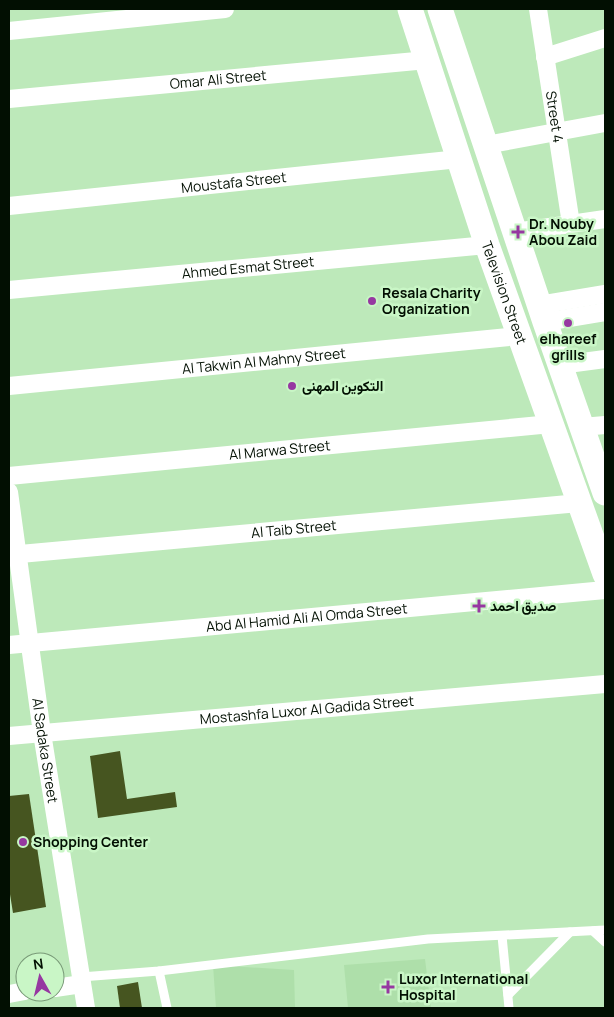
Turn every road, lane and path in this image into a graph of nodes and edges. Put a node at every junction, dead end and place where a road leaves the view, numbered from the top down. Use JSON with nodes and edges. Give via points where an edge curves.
{"nodes":[{"id":1,"x":225,"y":9,"type":"edge"},
{"id":2,"x":410,"y":9,"type":"edge"},
{"id":3,"x":440,"y":9,"type":"edge"},
{"id":4,"x":538,"y":9,"type":"edge"},
{"id":5,"x":9,"y":31,"type":"edge"},
{"id":6,"x":605,"y":38,"type":"edge"},
{"id":7,"x":545,"y":57,"type":"junction"},
{"id":8,"x":426,"y":60,"type":"junction"},
{"id":9,"x":9,"y":99,"type":"edge"},
{"id":10,"x":605,"y":123,"type":"edge"},
{"id":11,"x":557,"y":132,"type":"junction"},
{"id":12,"x":486,"y":145,"type":"junction"},
{"id":13,"x":459,"y":159,"type":"junction"},
{"id":14,"x":9,"y":206,"type":"edge"},
{"id":15,"x":605,"y":218,"type":"edge"},
{"id":16,"x":571,"y":224,"type":"junction"},
{"id":17,"x":515,"y":232,"type":"junction"},
{"id":18,"x":488,"y":245,"type":"junction"},
{"id":19,"x":9,"y":290,"type":"edge"},
{"id":20,"x":605,"y":294,"type":"edge"},
{"id":21,"x":605,"y":312,"type":"edge"},
{"id":22,"x":542,"y":313,"type":"junction"},
{"id":23,"x":519,"y":336,"type":"junction"},
{"id":24,"x":605,"y":358,"type":"edge"},
{"id":25,"x":560,"y":365,"type":"junction"},
{"id":26,"x":9,"y":386,"type":"edge"},
{"id":27,"x":551,"y":424,"type":"junction"},
{"id":28,"x":594,"y":426,"type":"edge"},
{"id":29,"x":601,"y":466,"type":"edge"},
{"id":30,"x":9,"y":476,"type":"edge"},
{"id":31,"x":9,"y":492,"type":"edge"},
{"id":32,"x":605,"y":492,"type":"edge"},
{"id":33,"x":580,"y":503,"type":"junction"},
{"id":34,"x":13,"y":555,"type":"edge"},
{"id":35,"x":605,"y":574,"type":"edge"},
{"id":36,"x":605,"y":590,"type":"edge"},
{"id":37,"x":30,"y":643,"type":"junction"},
{"id":38,"x":9,"y":644,"type":"edge"},
{"id":39,"x":605,"y":684,"type":"edge"},
{"id":40,"x":42,"y":733,"type":"junction"},
{"id":41,"x":9,"y":736,"type":"edge"},
{"id":42,"x":605,"y":930,"type":"edge"},
{"id":43,"x":593,"y":931,"type":"junction"},
{"id":44,"x":570,"y":932,"type":"junction"},
{"id":45,"x":502,"y":936,"type":"junction"},
{"id":46,"x":605,"y":942,"type":"edge"},
{"id":47,"x":159,"y":970,"type":"junction"},
{"id":48,"x":82,"y":981,"type":"junction"},
{"id":49,"x":65,"y":985,"type":"edge"},
{"id":50,"x":508,"y":995,"type":"junction"},
{"id":51,"x":86,"y":1008,"type":"edge"},
{"id":52,"x":167,"y":1008,"type":"edge"},
{"id":53,"x":509,"y":1008,"type":"edge"}],
"edges":[{"from":1,"to":5,"type":"street"},
{"from":2,"to":8,"type":"main road","name":"Television Street"},
{"from":3,"to":12,"type":"main road"},
{"from":4,"to":7,"type":"street","name":"Street 4"},
{"from":6,"to":7,"type":"street"},
{"from":7,"to":11,"type":"street","name":"Street 4"},
{"from":8,"to":9,"type":"street","name":"Omar Ali Street"},
{"from":8,"to":13,"type":"main road","name":"Television Street"},
{"from":10,"to":11,"type":"street"},
{"from":11,"to":12,"type":"street"},
{"from":11,"to":16,"type":"street","name":"Street 4"},
{"from":12,"to":17,"type":"main road"},
{"from":13,"to":14,"type":"street","name":"Moustafa Street"},
{"from":13,"to":18,"type":"main road","name":"Television Street"},
{"from":15,"to":16,"type":"street"},
{"from":16,"to":17,"type":"street"},
{"from":17,"to":22,"type":"main road"},
{"from":18,"to":19,"type":"street","name":"Ahmed Esmat Street"},
{"from":18,"to":23,"type":"main road","name":"Television Street"},
{"from":20,"to":22,"type":"street"},
{"from":21,"to":22,"type":"street"},
{"from":22,"to":25,"type":"main road"},
{"from":23,"to":26,"type":"street","name":"Al Takwin Al Mahny Street"},
{"from":23,"to":27,"type":"main road","name":"Television Street"},
{"from":24,"to":25,"type":"street"},
{"from":25,"to":28,"type":"main road"},
{"from":27,"to":30,"type":"street","name":"Al Marwa Street"},
{"from":27,"to":33,"type":"main road","name":"Television Street"},
{"from":28,"to":29,"type":"main road"},
{"from":29,"to":32,"type":"main road"},
{"from":31,"to":34,"type":"street","name":"Al Sadaka Street"},
{"from":33,"to":34,"type":"street","name":"Al Taib Street"},
{"from":33,"to":35,"type":"main road","name":"Television Street"},
{"from":34,"to":37,"type":"street","name":"Al Sadaka Street"},
{"from":36,"to":37,"type":"street","name":"Abd Al Hamid Ali Al Omda Street"},
{"from":37,"to":38,"type":"street","name":"Abd Al Hamid Ali Al Omda Street"},
{"from":37,"to":40,"type":"street","name":"Al Sadaka Street"},
{"from":39,"to":40,"type":"street","name":"Mostashfa Luxor Al Gadida Street"},
{"from":40,"to":41,"type":"street","name":"Mostashfa Luxor Al Gadida Street"},
{"from":40,"to":48,"type":"street","name":"Al Sadaka Street"},
{"from":42,"to":43,"type":"lane"},
{"from":43,"to":44,"type":"lane"},
{"from":43,"to":46,"type":"lane"},
{"from":44,"to":45,"type":"lane"},
{"from":44,"to":50,"type":"lane"},
{"from":45,"to":47,"type":"lane","via":[[428,939]]},
{"from":45,"to":50,"type":"lane"},
{"from":47,"to":48,"type":"lane"},
{"from":47,"to":52,"type":"lane"},
{"from":48,"to":49,"type":"street"},
{"from":48,"to":51,"type":"street","name":"Al Sadaka Street"},
{"from":50,"to":53,"type":"lane"}]}
